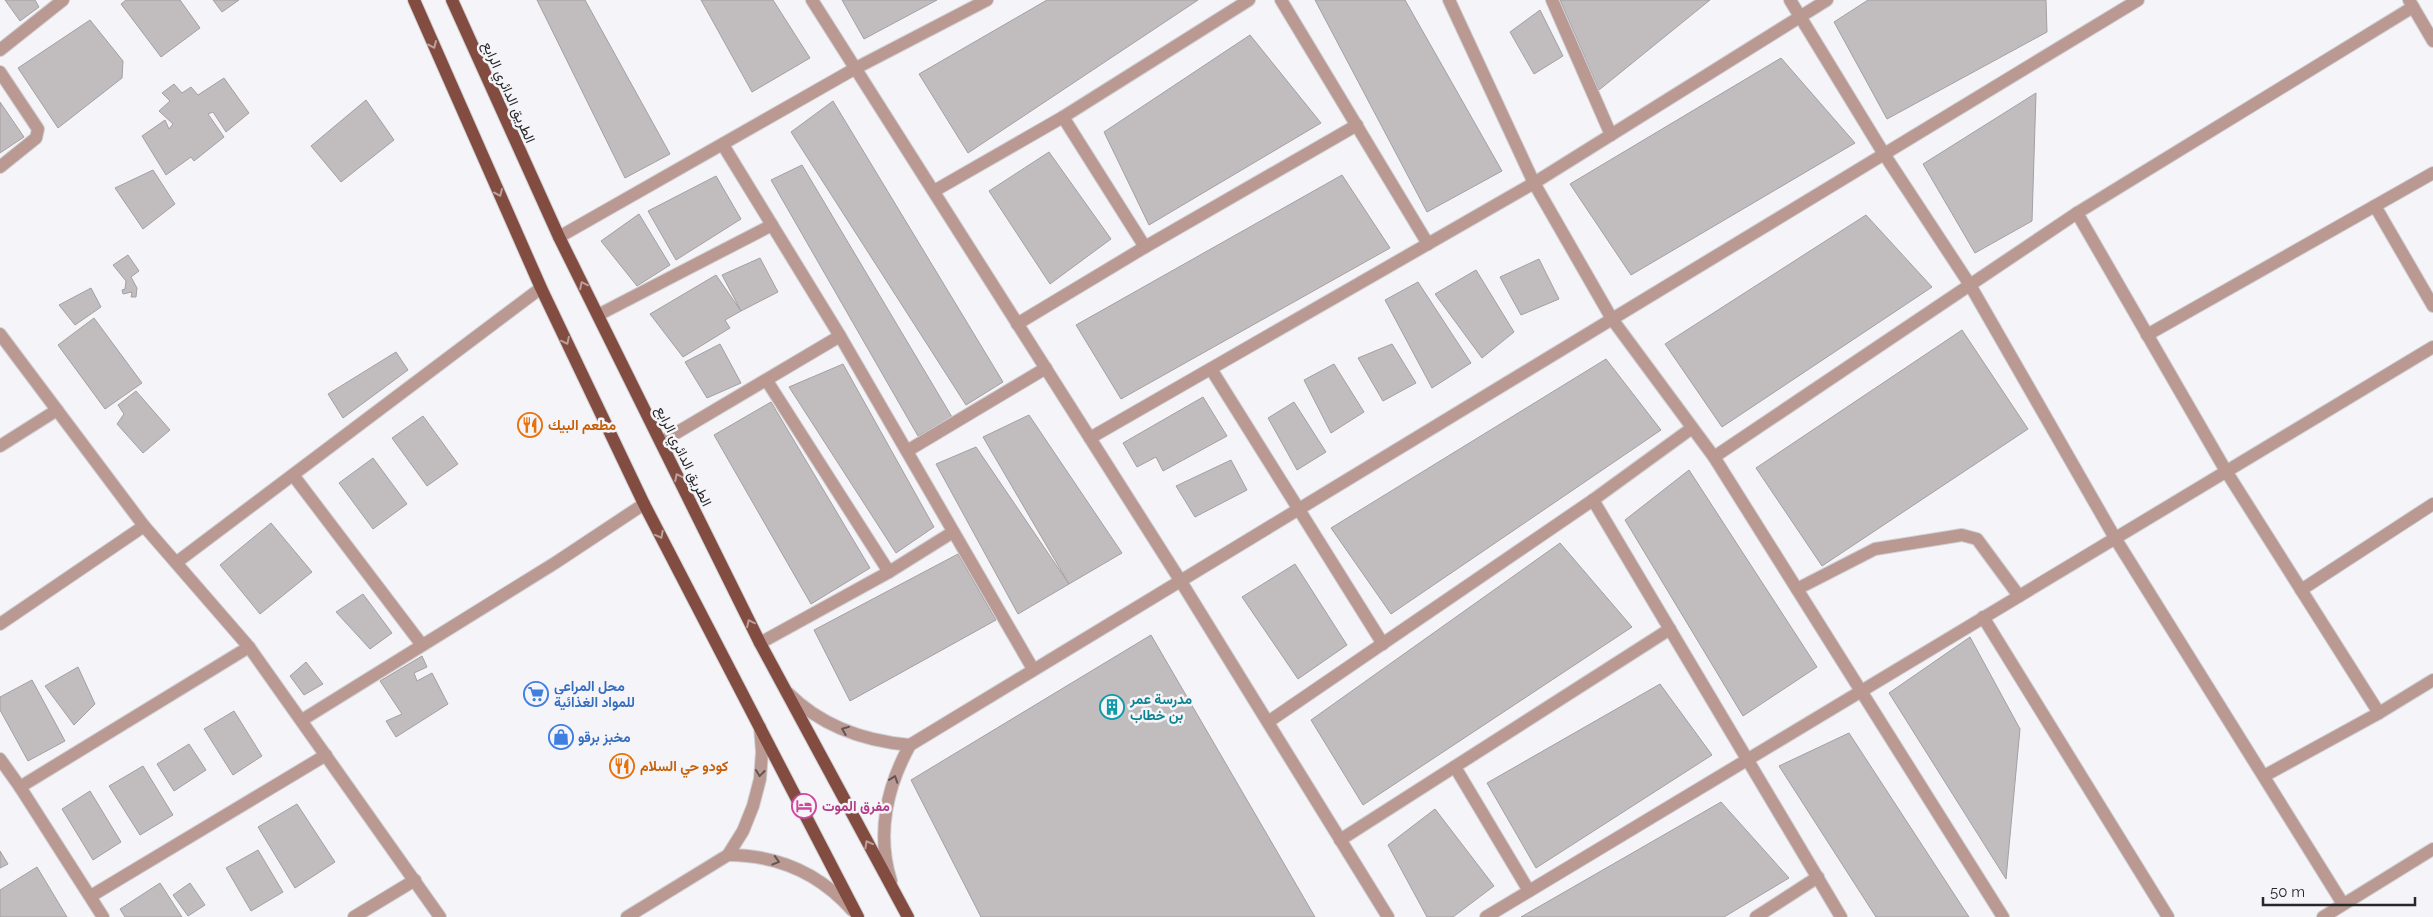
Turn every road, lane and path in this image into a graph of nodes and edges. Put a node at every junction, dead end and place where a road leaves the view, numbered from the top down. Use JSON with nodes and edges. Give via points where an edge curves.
{"nodes":[{"id":1,"x":63,"y":0,"type":"edge"},
{"id":2,"x":414,"y":0,"type":"edge"},
{"id":3,"x":452,"y":0,"type":"edge"},
{"id":4,"x":812,"y":0,"type":"edge"},
{"id":5,"x":985,"y":0,"type":"edge"},
{"id":6,"x":1248,"y":0,"type":"edge"},
{"id":7,"x":1282,"y":0,"type":"edge"},
{"id":8,"x":1449,"y":0,"type":"edge"},
{"id":9,"x":1552,"y":0,"type":"edge"},
{"id":10,"x":1790,"y":0,"type":"edge"},
{"id":11,"x":1827,"y":0,"type":"edge"},
{"id":12,"x":2138,"y":0,"type":"edge"},
{"id":13,"x":2411,"y":4,"type":"edge"},
{"id":14,"x":1800,"y":17,"type":"junction"},
{"id":15,"x":2433,"y":41,"type":"edge"},
{"id":16,"x":0,"y":50,"type":"edge"},
{"id":17,"x":856,"y":68,"type":"junction"},
{"id":18,"x":0,"y":72,"type":"edge"},
{"id":19,"x":1063,"y":117,"type":"junction"},
{"id":20,"x":1357,"y":125,"type":"junction"},
{"id":21,"x":1611,"y":136,"type":"junction"},
{"id":22,"x":723,"y":145,"type":"junction"},
{"id":23,"x":1884,"y":154,"type":"junction"},
{"id":24,"x":0,"y":167,"type":"edge"},
{"id":25,"x":2433,"y":173,"type":"edge"},
{"id":26,"x":1534,"y":184,"type":"junction"},
{"id":27,"x":934,"y":191,"type":"junction"},
{"id":28,"x":2375,"y":206,"type":"junction"},
{"id":29,"x":2077,"y":213,"type":"junction"},
{"id":30,"x":772,"y":225,"type":"junction"},
{"id":31,"x":559,"y":237,"type":"junction"},
{"id":32,"x":1428,"y":244,"type":"junction"},
{"id":33,"x":1145,"y":247,"type":"junction"},
{"id":34,"x":1970,"y":285,"type":"junction"},
{"id":35,"x":541,"y":288,"type":"junction"},
{"id":36,"x":2433,"y":306,"type":"edge"},
{"id":37,"x":598,"y":315,"type":"junction"},
{"id":38,"x":1612,"y":319,"type":"junction"},
{"id":39,"x":1017,"y":324,"type":"junction"},
{"id":40,"x":0,"y":334,"type":"edge"},
{"id":41,"x":2147,"y":335,"type":"junction"},
{"id":42,"x":840,"y":336,"type":"junction"},
{"id":43,"x":2433,"y":347,"type":"edge"},
{"id":44,"x":1046,"y":368,"type":"junction"},
{"id":45,"x":1211,"y":369,"type":"junction"},
{"id":46,"x":767,"y":381,"type":"junction"},
{"id":47,"x":57,"y":410,"type":"junction"},
{"id":48,"x":1692,"y":428,"type":"junction"},
{"id":49,"x":1090,"y":438,"type":"junction"},
{"id":50,"x":661,"y":442,"type":"junction"},
{"id":51,"x":0,"y":446,"type":"edge"},
{"id":52,"x":907,"y":451,"type":"junction"},
{"id":53,"x":1714,"y":457,"type":"junction"},
{"id":54,"x":2226,"y":471,"type":"junction"},
{"id":55,"x":293,"y":475,"type":"junction"},
{"id":56,"x":1593,"y":500,"type":"junction"},
{"id":57,"x":644,"y":504,"type":"junction"},
{"id":58,"x":2433,"y":504,"type":"edge"},
{"id":59,"x":1299,"y":508,"type":"junction"},
{"id":60,"x":144,"y":526,"type":"junction"},
{"id":61,"x":953,"y":532,"type":"junction"},
{"id":62,"x":2116,"y":538,"type":"junction"},
{"id":63,"x":177,"y":562,"type":"junction"},
{"id":64,"x":889,"y":572,"type":"junction"},
{"id":65,"x":1180,"y":580,"type":"junction"},
{"id":66,"x":1797,"y":589,"type":"junction"},
{"id":67,"x":2301,"y":590,"type":"junction"},
{"id":68,"x":2019,"y":596,"type":"junction"},
{"id":69,"x":1983,"y":617,"type":"junction"},
{"id":70,"x":0,"y":624,"type":"edge"},
{"id":71,"x":1670,"y":629,"type":"junction"},
{"id":72,"x":760,"y":643,"type":"junction"},
{"id":73,"x":1383,"y":644,"type":"junction"},
{"id":74,"x":422,"y":645,"type":"junction"},
{"id":75,"x":248,"y":647,"type":"junction"},
{"id":76,"x":1033,"y":669,"type":"junction"},
{"id":77,"x":2433,"y":680,"type":"edge"},
{"id":78,"x":782,"y":686,"type":"junction"},
{"id":79,"x":1860,"y":690,"type":"junction"},
{"id":80,"x":2379,"y":713,"type":"junction"},
{"id":81,"x":302,"y":720,"type":"junction"},
{"id":82,"x":1268,"y":722,"type":"junction"},
{"id":83,"x":760,"y":724,"type":"junction"},
{"id":84,"x":910,"y":745,"type":"junction"},
{"id":85,"x":326,"y":755,"type":"junction"},
{"id":86,"x":1748,"y":759,"type":"junction"},
{"id":87,"x":1,"y":762,"type":"edge"},
{"id":88,"x":1455,"y":767,"type":"junction"},
{"id":89,"x":2264,"y":776,"type":"junction"},
{"id":90,"x":20,"y":787,"type":"junction"},
{"id":91,"x":1340,"y":840,"type":"junction"},
{"id":92,"x":2433,"y":850,"type":"edge"},
{"id":93,"x":728,"y":855,"type":"junction"},
{"id":94,"x":1818,"y":877,"type":"junction"},
{"id":95,"x":415,"y":880,"type":"junction"},
{"id":96,"x":1529,"y":891,"type":"junction"},
{"id":97,"x":896,"y":895,"type":"junction"},
{"id":98,"x":91,"y":896,"type":"junction"},
{"id":99,"x":2344,"y":904,"type":"junction"},
{"id":100,"x":103,"y":917,"type":"edge"},
{"id":101,"x":354,"y":917,"type":"edge"},
{"id":102,"x":440,"y":917,"type":"edge"},
{"id":103,"x":627,"y":917,"type":"edge"},
{"id":104,"x":858,"y":917,"type":"edge"},
{"id":105,"x":908,"y":917,"type":"edge"},
{"id":106,"x":1388,"y":917,"type":"edge"},
{"id":107,"x":1486,"y":917,"type":"edge"},
{"id":108,"x":1756,"y":917,"type":"edge"},
{"id":109,"x":1841,"y":917,"type":"edge"},
{"id":110,"x":2003,"y":917,"type":"edge"},
{"id":111,"x":2168,"y":917,"type":"edge"},
{"id":112,"x":2323,"y":917,"type":"edge"}],
"edges":[{"from":1,"to":16,"type":"street"},
{"from":2,"to":35,"type":"main road","one_way":true},
{"from":3,"to":31,"type":"main road","name":"الطريق الدائري الرابع"},
{"from":4,"to":17,"type":"street"},
{"from":5,"to":17,"type":"street"},
{"from":6,"to":19,"type":"street"},
{"from":7,"to":20,"type":"street"},
{"from":8,"to":26,"type":"street"},
{"from":9,"to":21,"type":"street"},
{"from":10,"to":14,"type":"street"},
{"from":11,"to":14,"type":"street"},
{"from":12,"to":23,"type":"street"},
{"from":13,"to":15,"type":"street"},
{"from":13,"to":29,"type":"street"},
{"from":14,"to":21,"type":"street"},
{"from":14,"to":23,"type":"street"},
{"from":17,"to":22,"type":"street"},
{"from":17,"to":27,"type":"street"},
{"from":18,"to":24,"type":"street","via":[[38,128],[36,138]]},
{"from":19,"to":27,"type":"street"},
{"from":19,"to":33,"type":"street"},
{"from":20,"to":32,"type":"street"},
{"from":20,"to":33,"type":"street"},
{"from":21,"to":26,"type":"street"},
{"from":22,"to":30,"type":"street"},
{"from":22,"to":31,"type":"street"},
{"from":23,"to":34,"type":"street"},
{"from":23,"to":38,"type":"street"},
{"from":25,"to":28,"type":"street"},
{"from":26,"to":32,"type":"street"},
{"from":26,"to":38,"type":"street"},
{"from":27,"to":39,"type":"street"},
{"from":28,"to":36,"type":"street"},
{"from":28,"to":41,"type":"street"},
{"from":29,"to":34,"type":"street"},
{"from":29,"to":41,"type":"street"},
{"from":30,"to":37,"type":"street"},
{"from":30,"to":42,"type":"street"},
{"from":37,"to":31,"type":"main road","name":"الطريق الدائري الرابع","one_way":true},
{"from":32,"to":45,"type":"street"},
{"from":33,"to":39,"type":"street"},
{"from":34,"to":53,"type":"street"},
{"from":34,"to":62,"type":"street"},
{"from":35,"to":55,"type":"street"},
{"from":35,"to":57,"type":"main road","one_way":true},
{"from":37,"to":50,"type":"main road","name":"الطريق الدائري الرابع"},
{"from":38,"to":48,"type":"street"},
{"from":38,"to":59,"type":"street"},
{"from":39,"to":44,"type":"street"},
{"from":40,"to":47,"type":"street"},
{"from":41,"to":54,"type":"street"},
{"from":42,"to":46,"type":"street"},
{"from":42,"to":52,"type":"street"},
{"from":43,"to":54,"type":"street"},
{"from":44,"to":49,"type":"street"},
{"from":44,"to":52,"type":"street"},
{"from":45,"to":49,"type":"street"},
{"from":45,"to":59,"type":"street"},
{"from":46,"to":50,"type":"street"},
{"from":46,"to":64,"type":"street"},
{"from":47,"to":51,"type":"street"},
{"from":47,"to":60,"type":"street"},
{"from":48,"to":53,"type":"street"},
{"from":48,"to":56,"type":"street"},
{"from":49,"to":65,"type":"street"},
{"from":72,"to":50,"type":"main road","name":"الطريق الدائري الرابع","one_way":true},
{"from":52,"to":61,"type":"street"},
{"from":53,"to":66,"type":"street"},
{"from":54,"to":62,"type":"street"},
{"from":54,"to":67,"type":"street"},
{"from":55,"to":63,"type":"street"},
{"from":55,"to":74,"type":"street"},
{"from":56,"to":71,"type":"street"},
{"from":56,"to":73,"type":"street"},
{"from":57,"to":74,"type":"street"},
{"from":57,"to":83,"type":"main road","one_way":true},
{"from":58,"to":67,"type":"street"},
{"from":59,"to":65,"type":"street"},
{"from":59,"to":73,"type":"street"},
{"from":60,"to":63,"type":"street"},
{"from":60,"to":70,"type":"street"},
{"from":61,"to":64,"type":"street"},
{"from":61,"to":76,"type":"street"},
{"from":62,"to":68,"type":"street"},
{"from":62,"to":89,"type":"street"},
{"from":63,"to":75,"type":"street"},
{"from":64,"to":72,"type":"street"},
{"from":65,"to":76,"type":"street"},
{"from":65,"to":82,"type":"street"},
{"from":66,"to":68,"type":"street","via":[[1875,549],[1962,535],[1977,539]]},
{"from":66,"to":79,"type":"street"},
{"from":67,"to":80,"type":"street"},
{"from":68,"to":69,"type":"street"},
{"from":69,"to":79,"type":"street"},
{"from":69,"to":111,"type":"street"},
{"from":71,"to":86,"type":"street"},
{"from":71,"to":88,"type":"street"},
{"from":72,"to":78,"type":"main road","name":"الطريق الدائري الرابع"},
{"from":73,"to":82,"type":"street"},
{"from":74,"to":81,"type":"street"},
{"from":75,"to":81,"type":"street"},
{"from":75,"to":90,"type":"street"},
{"from":76,"to":84,"type":"street"},
{"from":77,"to":80,"type":"street"},
{"from":84,"to":78,"type":"street","one_way":true,"via":[[874,740],[846,731],[812,712]]},
{"from":97,"to":78,"type":"main road","name":"الطريق الدائري الرابع","one_way":true},
{"from":79,"to":86,"type":"street"},
{"from":79,"to":110,"type":"street"},
{"from":80,"to":89,"type":"street"},
{"from":81,"to":85,"type":"street"},
{"from":82,"to":91,"type":"street"},
{"from":83,"to":93,"type":"street","one_way":true,"via":[[762,752],[756,797],[743,831]]},
{"from":83,"to":104,"type":"main road"},
{"from":97,"to":84,"type":"street","one_way":true,"via":[[886,857],[885,818],[893,780]]},
{"from":85,"to":95,"type":"street"},
{"from":85,"to":98,"type":"street"},
{"from":86,"to":94,"type":"street"},
{"from":86,"to":96,"type":"street"},
{"from":87,"to":90,"type":"street"},
{"from":88,"to":91,"type":"street"},
{"from":88,"to":96,"type":"street"},
{"from":89,"to":99,"type":"street"},
{"from":90,"to":98,"type":"street"},
{"from":91,"to":106,"type":"street"},
{"from":92,"to":99,"type":"street"},
{"from":93,"to":103,"type":"street"},
{"from":93,"to":104,"type":"street","one_way":true,"via":[[777,860],[801,870],[829,888]]},
{"from":94,"to":108,"type":"street"},
{"from":94,"to":109,"type":"street"},
{"from":95,"to":101,"type":"street"},
{"from":95,"to":102,"type":"street"},
{"from":96,"to":107,"type":"street"},
{"from":97,"to":105,"type":"main road","name":"الطريق الدائري الرابع"},
{"from":98,"to":100,"type":"street"},
{"from":99,"to":112,"type":"street"}]}
